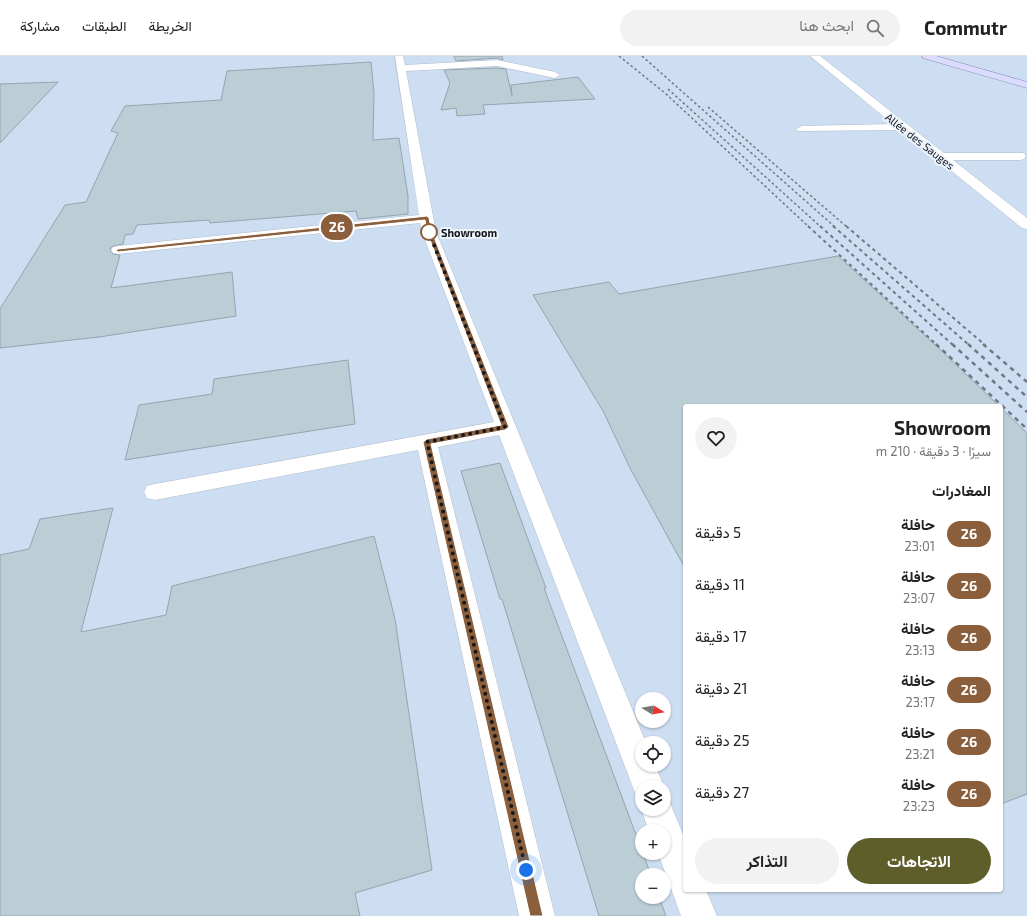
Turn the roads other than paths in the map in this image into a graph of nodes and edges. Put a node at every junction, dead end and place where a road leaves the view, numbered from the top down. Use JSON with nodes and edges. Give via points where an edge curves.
{"nodes":[{"id":1,"x":814,"y":56,"type":"edge"},
{"id":2,"x":926,"y":56,"type":"edge"},
{"id":3,"x":400,"y":62,"type":"edge"},
{"id":4,"x":555,"y":75,"type":"dead end"},
{"id":5,"x":1027,"y":85,"type":"edge"},
{"id":6,"x":902,"y":127,"type":"junction"},
{"id":7,"x":802,"y":129,"type":"dead end"},
{"id":8,"x":1020,"y":156,"type":"dead end"},
{"id":9,"x":940,"y":157,"type":"junction"},
{"id":10,"x":427,"y":218,"type":"junction"},
{"id":11,"x":1027,"y":225,"type":"edge"},
{"id":12,"x":118,"y":250,"type":"dead end"},
{"id":13,"x":505,"y":427,"type":"junction"},
{"id":14,"x":427,"y":442,"type":"junction"},
{"id":15,"x":154,"y":492,"type":"dead end"},
{"id":16,"x":645,"y":780,"type":"edge"},
{"id":17,"x":660,"y":816,"type":"edge"},
{"id":18,"x":683,"y":875,"type":"edge"},
{"id":19,"x":690,"y":892,"type":"edge"},
{"id":20,"x":537,"y":916,"type":"edge"},
{"id":21,"x":699,"y":916,"type":"edge"}],
"edges":[{"from":1,"to":6,"type":"street","name":"Allée des Sauges"},
{"from":2,"to":5,"type":"main road"},
{"from":3,"to":4,"type":"street","via":[[498,63]]},
{"from":3,"to":10,"type":"street"},
{"from":6,"to":7,"type":"street"},
{"from":6,"to":9,"type":"street","name":"Allée des Sauges"},
{"from":8,"to":9,"type":"street"},
{"from":9,"to":11,"type":"street","name":"Allée des Sauges"},
{"from":10,"to":12,"type":"street"},
{"from":10,"to":13,"type":"street","via":[[429,232]]},
{"from":13,"to":14,"type":"street"},
{"from":13,"to":16,"type":"street"},
{"from":14,"to":15,"type":"street"},
{"from":14,"to":20,"type":"street"},
{"from":17,"to":18,"type":"street"},
{"from":19,"to":21,"type":"street"}]}
